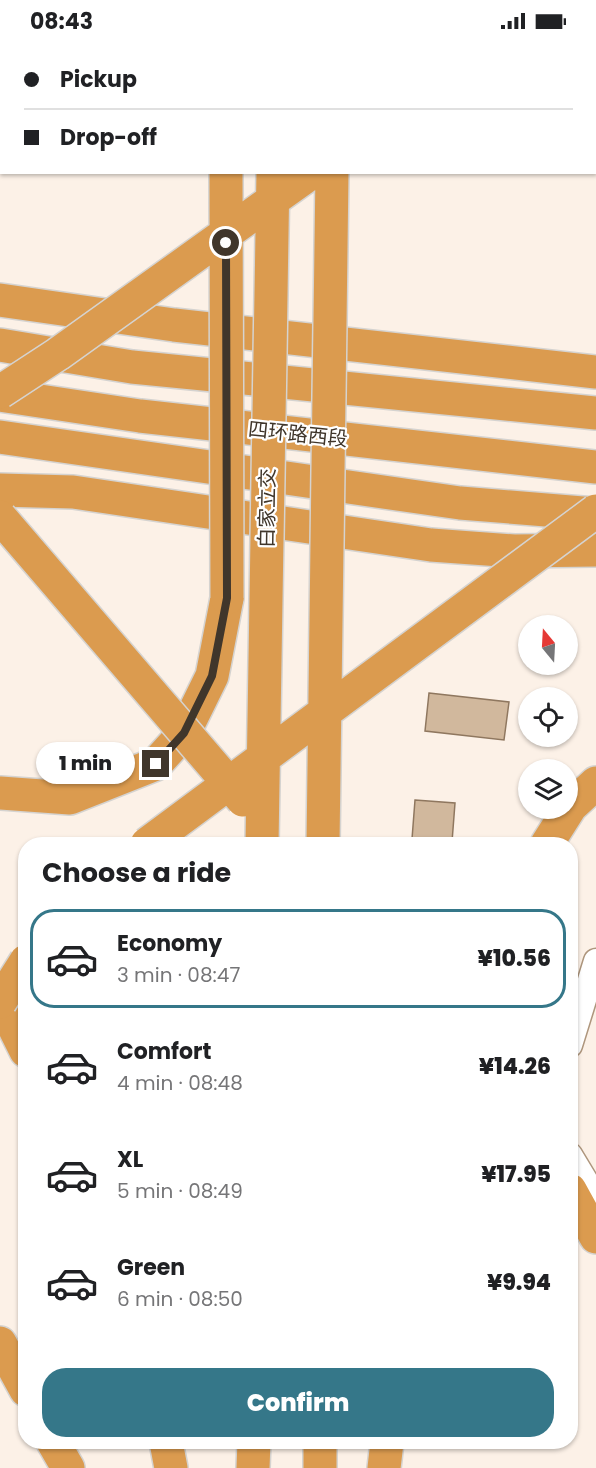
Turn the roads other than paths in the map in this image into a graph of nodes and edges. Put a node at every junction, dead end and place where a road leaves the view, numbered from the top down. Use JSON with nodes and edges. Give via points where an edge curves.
{"nodes":[{"id":1,"x":226,"y":174,"type":"edge"},
{"id":2,"x":273,"y":174,"type":"edge"},
{"id":3,"x":309,"y":174,"type":"edge"},
{"id":4,"x":332,"y":174,"type":"edge"},
{"id":5,"x":0,"y":300,"type":"edge"},
{"id":6,"x":0,"y":345,"type":"edge"},
{"id":7,"x":596,"y":372,"type":"edge"},
{"id":8,"x":0,"y":394,"type":"edge"},
{"id":9,"x":596,"y":413,"type":"edge"},
{"id":10,"x":0,"y":437,"type":"edge"},
{"id":11,"x":596,"y":466,"type":"edge"},
{"id":12,"x":0,"y":490,"type":"edge"},
{"id":13,"x":596,"y":512,"type":"edge"},
{"id":14,"x":0,"y":517,"type":"edge"},
{"id":15,"x":596,"y":550,"type":"edge"},
{"id":16,"x":596,"y":783,"type":"edge"},
{"id":17,"x":0,"y":793,"type":"edge"},
{"id":18,"x":156,"y":837,"type":"edge"},
{"id":19,"x":262,"y":837,"type":"edge"},
{"id":20,"x":275,"y":837,"type":"edge"},
{"id":21,"x":323,"y":837,"type":"edge"},
{"id":22,"x":551,"y":837,"type":"edge"},
{"id":23,"x":596,"y":961,"type":"edge"},
{"id":24,"x":18,"y":973,"type":"edge"},
{"id":25,"x":0,"y":1000,"type":"edge"},
{"id":26,"x":578,"y":1019,"type":"edge"},
{"id":27,"x":18,"y":1035,"type":"edge"},
{"id":28,"x":578,"y":1168,"type":"edge"},
{"id":29,"x":596,"y":1198,"type":"edge"},
{"id":30,"x":578,"y":1204,"type":"edge"},
{"id":31,"x":596,"y":1237,"type":"edge"},
{"id":32,"x":0,"y":1344,"type":"edge"},
{"id":33,"x":18,"y":1376,"type":"edge"},
{"id":34,"x":57,"y":1449,"type":"edge"},
{"id":35,"x":167,"y":1449,"type":"edge"},
{"id":36,"x":254,"y":1449,"type":"edge"},
{"id":37,"x":320,"y":1449,"type":"edge"},
{"id":38,"x":386,"y":1449,"type":"edge"},
{"id":39,"x":68,"y":1468,"type":"edge"},
{"id":40,"x":171,"y":1468,"type":"edge"},
{"id":41,"x":253,"y":1468,"type":"edge"},
{"id":42,"x":320,"y":1468,"type":"edge"},
{"id":43,"x":384,"y":1468,"type":"edge"}],
"edges":[{"from":1,"to":17,"type":"highway","bridge":true,"via":[[227,598],[212,676],[184,733],[156,764],[70,798]]},
{"from":2,"to":19,"type":"highway","name":"白家立交","bridge":true},
{"from":3,"to":8,"type":"highway","bridge":true},
{"from":4,"to":21,"type":"highway","bridge":true},
{"from":5,"to":7,"type":"highway","via":[[174,325]]},
{"from":6,"to":9,"type":"highway","via":[[132,366]]},
{"from":8,"to":11,"type":"highway","name":"四环路西段","via":[[140,416]]},
{"from":10,"to":13,"type":"highway","via":[[460,503]]},
{"from":12,"to":15,"type":"highway","via":[[73,492],[431,544],[514,551]]},
{"from":13,"to":18,"type":"highway","bridge":true},
{"from":14,"to":20,"type":"highway","bridge":true},
{"from":16,"to":22,"type":"highway","via":[[571,806]]},
{"from":23,"to":26,"type":"street"},
{"from":24,"to":25,"type":"highway","bridge":true},
{"from":25,"to":27,"type":"highway"},
{"from":28,"to":29,"type":"street"},
{"from":30,"to":31,"type":"highway"},
{"from":32,"to":33,"type":"highway"},
{"from":34,"to":39,"type":"highway"},
{"from":35,"to":40,"type":"highway"},
{"from":36,"to":41,"type":"highway"},
{"from":37,"to":42,"type":"highway"},
{"from":38,"to":43,"type":"highway"}]}
